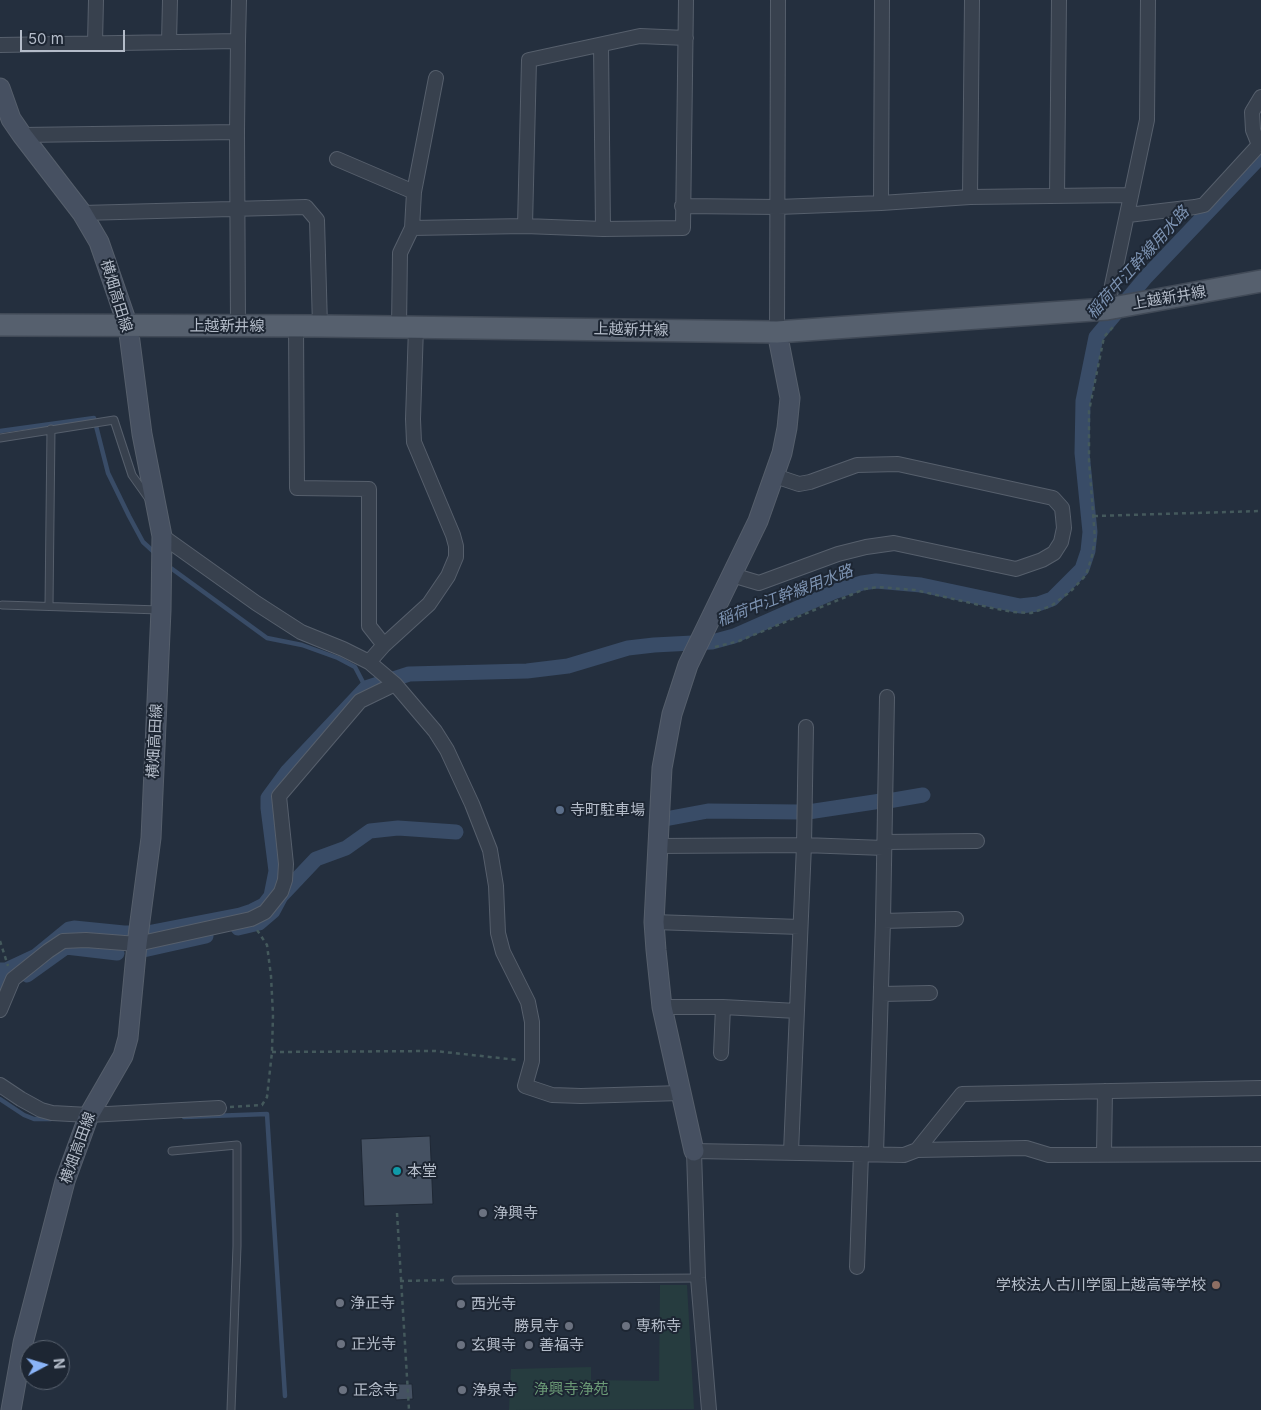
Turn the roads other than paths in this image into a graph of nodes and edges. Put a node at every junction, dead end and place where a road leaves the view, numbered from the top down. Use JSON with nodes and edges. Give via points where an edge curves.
{"nodes":[{"id":1,"x":96,"y":0,"type":"edge"},
{"id":2,"x":170,"y":0,"type":"edge"},
{"id":3,"x":239,"y":0,"type":"edge"},
{"id":4,"x":686,"y":0,"type":"edge"},
{"id":5,"x":778,"y":0,"type":"edge"},
{"id":6,"x":882,"y":0,"type":"edge"},
{"id":7,"x":972,"y":0,"type":"edge"},
{"id":8,"x":1059,"y":0,"type":"edge"},
{"id":9,"x":1148,"y":0,"type":"edge"},
{"id":10,"x":686,"y":38,"type":"junction"},
{"id":11,"x":238,"y":41,"type":"junction"},
{"id":12,"x":169,"y":42,"type":"junction"},
{"id":13,"x":95,"y":43,"type":"junction"},
{"id":14,"x":0,"y":45,"type":"edge"},
{"id":15,"x":601,"y":45,"type":"junction"},
{"id":16,"x":436,"y":78,"type":"dead end"},
{"id":17,"x":0,"y":88,"type":"edge"},
{"id":18,"x":1261,"y":97,"type":"edge"},
{"id":19,"x":237,"y":132,"type":"junction"},
{"id":20,"x":22,"y":135,"type":"junction"},
{"id":21,"x":1260,"y":144,"type":"edge"},
{"id":22,"x":336,"y":159,"type":"dead end"},
{"id":23,"x":414,"y":192,"type":"junction"},
{"id":24,"x":1130,"y":195,"type":"junction"},
{"id":25,"x":1057,"y":196,"type":"junction"},
{"id":26,"x":970,"y":198,"type":"junction"},
{"id":27,"x":881,"y":203,"type":"junction"},
{"id":28,"x":682,"y":206,"type":"junction"},
{"id":29,"x":778,"y":207,"type":"junction"},
{"id":30,"x":238,"y":208,"type":"junction"},
{"id":31,"x":82,"y":213,"type":"junction"},
{"id":32,"x":1128,"y":214,"type":"junction"},
{"id":33,"x":525,"y":226,"type":"junction"},
{"id":34,"x":412,"y":228,"type":"junction"},
{"id":35,"x":602,"y":229,"type":"junction"},
{"id":36,"x":1261,"y":281,"type":"edge"},
{"id":37,"x":1111,"y":316,"type":"junction"},
{"id":38,"x":0,"y":325,"type":"edge"},
{"id":39,"x":238,"y":325,"type":"junction"},
{"id":40,"x":128,"y":326,"type":"junction"},
{"id":41,"x":296,"y":326,"type":"junction"},
{"id":42,"x":320,"y":326,"type":"junction"},
{"id":43,"x":407,"y":327,"type":"junction"},
{"id":44,"x":777,"y":332,"type":"junction"},
{"id":45,"x":51,"y":429,"type":"junction"},
{"id":46,"x":0,"y":438,"type":"edge"},
{"id":47,"x":775,"y":476,"type":"junction"},
{"id":48,"x":156,"y":510,"type":"junction"},
{"id":49,"x":162,"y":536,"type":"junction"},
{"id":50,"x":732,"y":575,"type":"junction"},
{"id":51,"x":2,"y":605,"type":"dead end"},
{"id":52,"x":49,"y":606,"type":"junction"},
{"id":53,"x":160,"y":610,"type":"junction"},
{"id":54,"x":384,"y":645,"type":"junction"},
{"id":55,"x":369,"y":662,"type":"junction"},
{"id":56,"x":395,"y":684,"type":"junction"},
{"id":57,"x":887,"y":697,"type":"dead end"},
{"id":58,"x":806,"y":727,"type":"dead end"},
{"id":59,"x":977,"y":841,"type":"dead end"},
{"id":60,"x":804,"y":845,"type":"junction"},
{"id":61,"x":884,"y":845,"type":"junction"},
{"id":62,"x":659,"y":846,"type":"junction"},
{"id":63,"x":956,"y":919,"type":"dead end"},
{"id":64,"x":883,"y":921,"type":"junction"},
{"id":65,"x":654,"y":922,"type":"junction"},
{"id":66,"x":800,"y":927,"type":"junction"},
{"id":67,"x":137,"y":944,"type":"junction"},
{"id":68,"x":930,"y":993,"type":"dead end"},
{"id":69,"x":881,"y":994,"type":"junction"},
{"id":70,"x":662,"y":1007,"type":"junction"},
{"id":71,"x":724,"y":1007,"type":"junction"},
{"id":72,"x":0,"y":1010,"type":"edge"},
{"id":73,"x":797,"y":1011,"type":"junction"},
{"id":74,"x":721,"y":1053,"type":"dead end"},
{"id":75,"x":0,"y":1085,"type":"edge"},
{"id":76,"x":1261,"y":1088,"type":"edge"},
{"id":77,"x":1105,"y":1091,"type":"junction"},
{"id":78,"x":681,"y":1093,"type":"junction"},
{"id":79,"x":219,"y":1108,"type":"road end"},
{"id":80,"x":89,"y":1115,"type":"junction"},
{"id":81,"x":917,"y":1150,"type":"junction"},
{"id":82,"x":172,"y":1151,"type":"dead end"},
{"id":83,"x":694,"y":1151,"type":"junction"},
{"id":84,"x":791,"y":1152,"type":"junction"},
{"id":85,"x":861,"y":1154,"type":"junction"},
{"id":86,"x":876,"y":1154,"type":"junction"},
{"id":87,"x":1104,"y":1154,"type":"junction"},
{"id":88,"x":1261,"y":1154,"type":"edge"},
{"id":89,"x":857,"y":1267,"type":"dead end"},
{"id":90,"x":698,"y":1278,"type":"junction"},
{"id":91,"x":456,"y":1280,"type":"road end"},
{"id":92,"x":11,"y":1410,"type":"edge"},
{"id":93,"x":231,"y":1410,"type":"edge"},
{"id":94,"x":709,"y":1410,"type":"edge"}],
"edges":[{"from":1,"to":13,"type":"street"},
{"from":2,"to":12,"type":"street"},
{"from":3,"to":11,"type":"street"},
{"from":4,"to":10,"type":"street"},
{"from":5,"to":29,"type":"street"},
{"from":6,"to":27,"type":"street"},
{"from":7,"to":26,"type":"street"},
{"from":8,"to":25,"type":"street"},
{"from":9,"to":24,"type":"street","via":[[1146,120]]},
{"from":10,"to":15,"type":"street","via":[[640,36]]},
{"from":10,"to":28,"type":"street"},
{"from":11,"to":12,"type":"street"},
{"from":11,"to":19,"type":"street"},
{"from":12,"to":13,"type":"street"},
{"from":13,"to":14,"type":"street"},
{"from":15,"to":33,"type":"street","via":[[529,60]]},
{"from":15,"to":35,"type":"street"},
{"from":16,"to":23,"type":"street"},
{"from":17,"to":20,"type":"main road","name":"横畑高田線","via":[[11,119]]},
{"from":18,"to":21,"type":"street","via":[[1252,112],[1253,130]]},
{"from":19,"to":20,"type":"street"},
{"from":19,"to":30,"type":"street"},
{"from":20,"to":31,"type":"main road","name":"横畑高田線"},
{"from":21,"to":32,"type":"street","via":[[1204,205]]},
{"from":22,"to":23,"type":"street"},
{"from":23,"to":34,"type":"street"},
{"from":24,"to":25,"type":"street"},
{"from":24,"to":32,"type":"street"},
{"from":25,"to":26,"type":"street"},
{"from":26,"to":27,"type":"street"},
{"from":27,"to":29,"type":"street"},
{"from":28,"to":29,"type":"street"},
{"from":28,"to":35,"type":"street","via":[[683,228]]},
{"from":29,"to":44,"type":"street"},
{"from":30,"to":31,"type":"street"},
{"from":30,"to":39,"type":"street"},
{"from":30,"to":42,"type":"street","via":[[306,207],[317,220]]},
{"from":31,"to":40,"type":"main road","name":"横畑高田線","via":[[99,242]]},
{"from":32,"to":37,"type":"street"},
{"from":33,"to":34,"type":"street"},
{"from":33,"to":35,"type":"street"},
{"from":34,"to":43,"type":"street","via":[[400,253]]},
{"from":36,"to":37,"type":"main road","name":"上越新井線"},
{"from":37,"to":44,"type":"main road","name":"上越新井線"},
{"from":38,"to":40,"type":"main road","name":"上越新井線"},
{"from":39,"to":40,"type":"main road","name":"上越新井線"},
{"from":39,"to":41,"type":"main road","name":"上越新井線"},
{"from":40,"to":48,"type":"main road","name":"横畑高田線"},
{"from":41,"to":42,"type":"main road","name":"上越新井線"},
{"from":41,"to":54,"type":"street","via":[[297,488],[369,489],[369,626]]},
{"from":42,"to":43,"type":"main road","name":"上越新井線"},
{"from":43,"to":44,"type":"main road","name":"上越新井線"},
{"from":43,"to":54,"type":"street","via":[[414,442],[453,535],[456,558],[429,604]]},
{"from":44,"to":47,"type":"main road","via":[[790,398],[786,434]]},
{"from":45,"to":46,"type":"lane"},
{"from":45,"to":48,"type":"lane","via":[[114,420],[132,475]]},
{"from":45,"to":52,"type":"lane"},
{"from":47,"to":50,"type":"main road"},
{"from":47,"to":50,"type":"street","via":[[799,484],[858,465],[898,464],[1053,498],[1062,508],[1064,528],[1054,553],[1036,563],[1016,568],[894,543],[838,554],[759,583]]},
{"from":48,"to":49,"type":"main road","name":"横畑高田線"},
{"from":49,"to":53,"type":"main road","name":"横畑高田線"},
{"from":49,"to":55,"type":"street","via":[[301,632]]},
{"from":50,"to":62,"type":"main road","via":[[688,665],[676,701],[665,750]]},
{"from":51,"to":52,"type":"lane"},
{"from":52,"to":53,"type":"lane"},
{"from":53,"to":67,"type":"main road","name":"横畑高田線","via":[[151,838]]},
{"from":54,"to":55,"type":"street"},
{"from":55,"to":56,"type":"street"},
{"from":56,"to":67,"type":"street","via":[[360,702],[279,796],[286,864],[285,880],[274,902],[251,919]]},
{"from":56,"to":78,"type":"street","via":[[447,750],[490,850],[496,886],[498,933],[503,952],[528,1002],[532,1022],[532,1061],[525,1086],[552,1095]]},
{"from":57,"to":61,"type":"street"},
{"from":58,"to":60,"type":"street"},
{"from":59,"to":61,"type":"street"},
{"from":60,"to":61,"type":"street"},
{"from":60,"to":62,"type":"street"},
{"from":60,"to":66,"type":"street"},
{"from":61,"to":64,"type":"street"},
{"from":62,"to":65,"type":"main road"},
{"from":63,"to":64,"type":"street"},
{"from":64,"to":69,"type":"street"},
{"from":65,"to":66,"type":"street"},
{"from":65,"to":70,"type":"main road"},
{"from":66,"to":73,"type":"street"},
{"from":67,"to":72,"type":"street","via":[[86,940],[63,942],[13,979]]},
{"from":67,"to":80,"type":"main road","name":"横畑高田線","via":[[128,1038],[123,1056]]},
{"from":68,"to":69,"type":"street"},
{"from":69,"to":86,"type":"street"},
{"from":70,"to":71,"type":"street"},
{"from":70,"to":78,"type":"main road"},
{"from":71,"to":73,"type":"street"},
{"from":71,"to":74,"type":"street"},
{"from":73,"to":84,"type":"street"},
{"from":75,"to":80,"type":"street","via":[[41,1110]]},
{"from":76,"to":77,"type":"street"},
{"from":77,"to":81,"type":"street","via":[[962,1094]]},
{"from":77,"to":87,"type":"street"},
{"from":78,"to":83,"type":"main road"},
{"from":79,"to":80,"type":"street"},
{"from":80,"to":92,"type":"main road","name":"横畑高田線","via":[[65,1181],[23,1344]]},
{"from":81,"to":86,"type":"street","via":[[904,1155]]},
{"from":81,"to":87,"type":"street","via":[[1026,1148],[1049,1155]]},
{"from":82,"to":93,"type":"lane","via":[[237,1144]]},
{"from":83,"to":84,"type":"street"},
{"from":83,"to":90,"type":"street"},
{"from":84,"to":85,"type":"street"},
{"from":85,"to":86,"type":"street"},
{"from":85,"to":89,"type":"street"},
{"from":87,"to":88,"type":"street"},
{"from":90,"to":91,"type":"lane"},
{"from":90,"to":94,"type":"street"}]}
